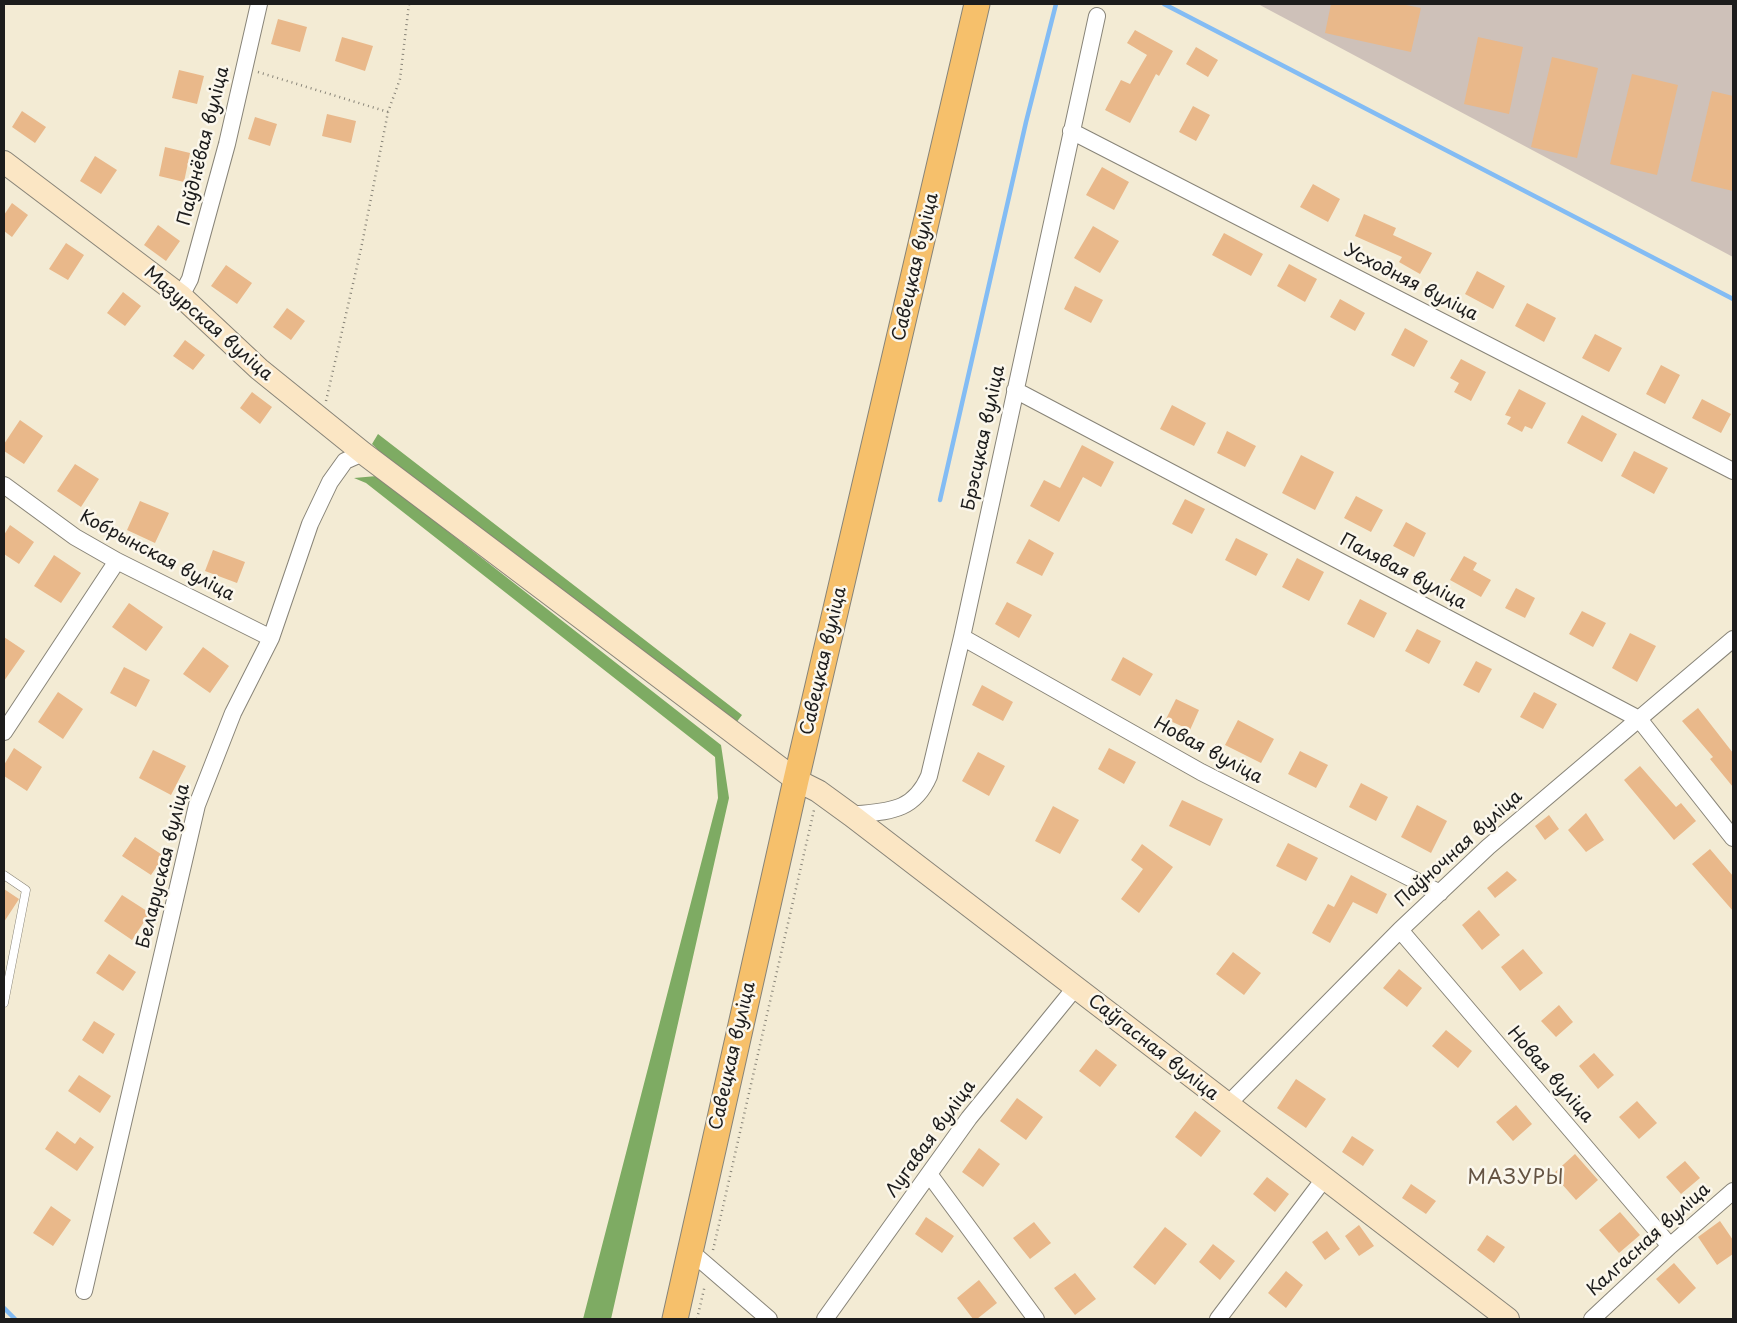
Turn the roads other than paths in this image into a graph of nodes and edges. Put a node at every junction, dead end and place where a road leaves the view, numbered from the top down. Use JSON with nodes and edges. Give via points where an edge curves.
{"nodes":[{"id":1,"x":259,"y":4,"type":"edge"},
{"id":2,"x":977,"y":4,"type":"edge"},
{"id":3,"x":1097,"y":16,"type":"dead end"},
{"id":4,"x":1071,"y":131,"type":"junction"},
{"id":5,"x":4,"y":162,"type":"edge"},
{"id":6,"x":181,"y":296,"type":"junction"},
{"id":7,"x":1015,"y":390,"type":"junction"},
{"id":8,"x":363,"y":453,"type":"junction"},
{"id":9,"x":1733,"y":471,"type":"edge"},
{"id":10,"x":4,"y":485,"type":"edge"},
{"id":11,"x":117,"y":561,"type":"junction"},
{"id":12,"x":962,"y":636,"type":"junction"},
{"id":13,"x":271,"y":638,"type":"junction"},
{"id":14,"x":1733,"y":639,"type":"edge"},
{"id":15,"x":1640,"y":719,"type":"junction"},
{"id":16,"x":4,"y":732,"type":"edge"},
{"id":17,"x":796,"y":780,"type":"junction"},
{"id":18,"x":851,"y":815,"type":"junction"},
{"id":19,"x":1733,"y":838,"type":"edge"},
{"id":20,"x":4,"y":875,"type":"edge"},
{"id":21,"x":1440,"y":893,"type":"junction"},
{"id":22,"x":1400,"y":930,"type":"junction"},
{"id":23,"x":1075,"y":988,"type":"junction"},
{"id":24,"x":4,"y":1003,"type":"edge"},
{"id":25,"x":1227,"y":1105,"type":"junction"},
{"id":26,"x":929,"y":1174,"type":"junction"},
{"id":27,"x":1324,"y":1179,"type":"junction"},
{"id":28,"x":1733,"y":1191,"type":"edge"},
{"id":29,"x":1670,"y":1246,"type":"junction"},
{"id":30,"x":689,"y":1250,"type":"junction"},
{"id":31,"x":84,"y":1291,"type":"dead end"},
{"id":32,"x":675,"y":1319,"type":"edge"},
{"id":33,"x":769,"y":1319,"type":"edge"},
{"id":34,"x":825,"y":1319,"type":"edge"},
{"id":35,"x":1036,"y":1319,"type":"edge"},
{"id":36,"x":1218,"y":1319,"type":"edge"},
{"id":37,"x":1508,"y":1319,"type":"edge"},
{"id":38,"x":1592,"y":1319,"type":"edge"}],
"edges":[{"from":1,"to":6,"type":"street","name":"Паўднёвая вуліца","via":[[190,279]]},
{"from":2,"to":17,"type":"main road","name":"Савецкая вуліца"},
{"from":3,"to":4,"type":"street","name":"Брэсцкая вуліца"},
{"from":4,"to":7,"type":"street","name":"Брэсцкая вуліца"},
{"from":4,"to":9,"type":"street","name":"Усходняя вуліца"},
{"from":5,"to":6,"type":"street","name":"Мазурская вуліца"},
{"from":6,"to":8,"type":"street","name":"Мазурская вуліца","via":[[258,369]]},
{"from":7,"to":12,"type":"street","name":"Брэсцкая вуліца"},
{"from":7,"to":15,"type":"street","name":"Палявая вуліца"},
{"from":8,"to":13,"type":"street","name":"Беларуская вуліца","via":[[345,461],[330,482],[310,524]]},
{"from":8,"to":17,"type":"street","name":"Мазурская вуліца"},
{"from":10,"to":11,"type":"street","name":"Кобрынская вуліца","via":[[75,537]]},
{"from":11,"to":13,"type":"street","name":"Кобрынская вуліца"},
{"from":11,"to":16,"type":"street"},
{"from":12,"to":18,"type":"street","name":"Брэсцкая вуліца","via":[[929,776],[922,792],[892,810]]},
{"from":12,"to":21,"type":"street","name":"Новая вуліца","via":[[1201,772]]},
{"from":13,"to":31,"type":"street","name":"Беларуская вуліца","via":[[233,713],[197,805]]},
{"from":14,"to":15,"type":"street","name":"Паўночная вуліца"},
{"from":15,"to":19,"type":"street","name":"Палявая вуліца"},
{"from":15,"to":21,"type":"street","name":"Паўночная вуліца"},
{"from":17,"to":18,"type":"street","name":"Саўгасная вуліца","via":[[818,791]]},
{"from":17,"to":30,"type":"main road","name":"Савецкая вуліца"},
{"from":18,"to":23,"type":"street","name":"Саўгасная вуліца"},
{"from":20,"to":24,"type":"lane","via":[[26,890]]},
{"from":21,"to":22,"type":"street","name":"Паўночная вуліца"},
{"from":22,"to":25,"type":"street","name":"Паўночная вуліца"},
{"from":22,"to":29,"type":"street","name":"Новая вуліца"},
{"from":23,"to":25,"type":"street","name":"Саўгасная вуліца"},
{"from":23,"to":26,"type":"street","name":"Лугавая вуліца","via":[[969,1118]]},
{"from":25,"to":27,"type":"street","name":"Саўгасная вуліца"},
{"from":26,"to":34,"type":"street","name":"Лугавая вуліца"},
{"from":26,"to":35,"type":"street"},
{"from":27,"to":36,"type":"street"},
{"from":27,"to":37,"type":"street","name":"Саўгасная вуліца"},
{"from":28,"to":29,"type":"street","name":"Калгасная вуліца"},
{"from":29,"to":38,"type":"street","name":"Калгасная вуліца"},
{"from":30,"to":32,"type":"main road","name":"Савецкая вуліца"},
{"from":30,"to":33,"type":"street"}]}
